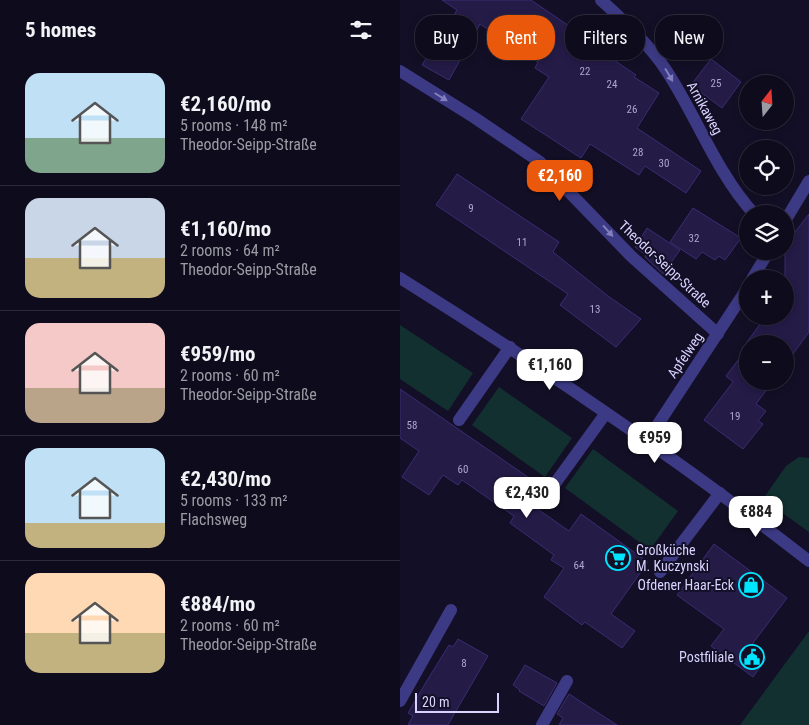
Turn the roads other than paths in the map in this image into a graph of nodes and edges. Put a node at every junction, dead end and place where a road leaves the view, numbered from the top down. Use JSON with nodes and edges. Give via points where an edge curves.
{"nodes":[{"id":1,"x":601,"y":0,"type":"edge"},
{"id":2,"x":400,"y":71,"type":"edge"},
{"id":3,"x":809,"y":181,"type":"edge"},
{"id":4,"x":746,"y":205,"type":"edge"},
{"id":5,"x":794,"y":206,"type":"edge"},
{"id":6,"x":400,"y":278,"type":"edge"},
{"id":7,"x":739,"y":301,"type":"edge"},
{"id":8,"x":718,"y":334,"type":"junction"},
{"id":9,"x":510,"y":347,"type":"junction"},
{"id":10,"x":606,"y":413,"type":"junction"},
{"id":11,"x":459,"y":420,"type":"dead end"},
{"id":12,"x":647,"y":441,"type":"junction"},
{"id":13,"x":720,"y":493,"type":"junction"},
{"id":14,"x":543,"y":500,"type":"dead end"},
{"id":15,"x":809,"y":561,"type":"edge"},
{"id":16,"x":660,"y":572,"type":"dead end"},
{"id":17,"x":452,"y":610,"type":"dead end"},
{"id":18,"x":567,"y":681,"type":"dead end"},
{"id":19,"x":400,"y":701,"type":"edge"},
{"id":20,"x":542,"y":725,"type":"edge"}],
"edges":[{"from":1,"to":4,"type":"street","name":"Arnikaweg","one_way":true,"via":[[666,69],[734,191]]},
{"from":2,"to":8,"type":"street","name":"Theodor-Seipp-Straße","one_way":true,"via":[[540,162],[631,256]]},
{"from":3,"to":5,"type":"street"},
{"from":6,"to":9,"type":"street"},
{"from":7,"to":8,"type":"street","name":"Apfelweg"},
{"from":8,"to":12,"type":"street","name":"Apfelweg"},
{"from":9,"to":10,"type":"street"},
{"from":9,"to":11,"type":"street"},
{"from":10,"to":12,"type":"street"},
{"from":10,"to":14,"type":"street"},
{"from":12,"to":13,"type":"street"},
{"from":13,"to":15,"type":"street"},
{"from":13,"to":16,"type":"street"},
{"from":17,"to":19,"type":"street"},
{"from":18,"to":20,"type":"street"}]}
